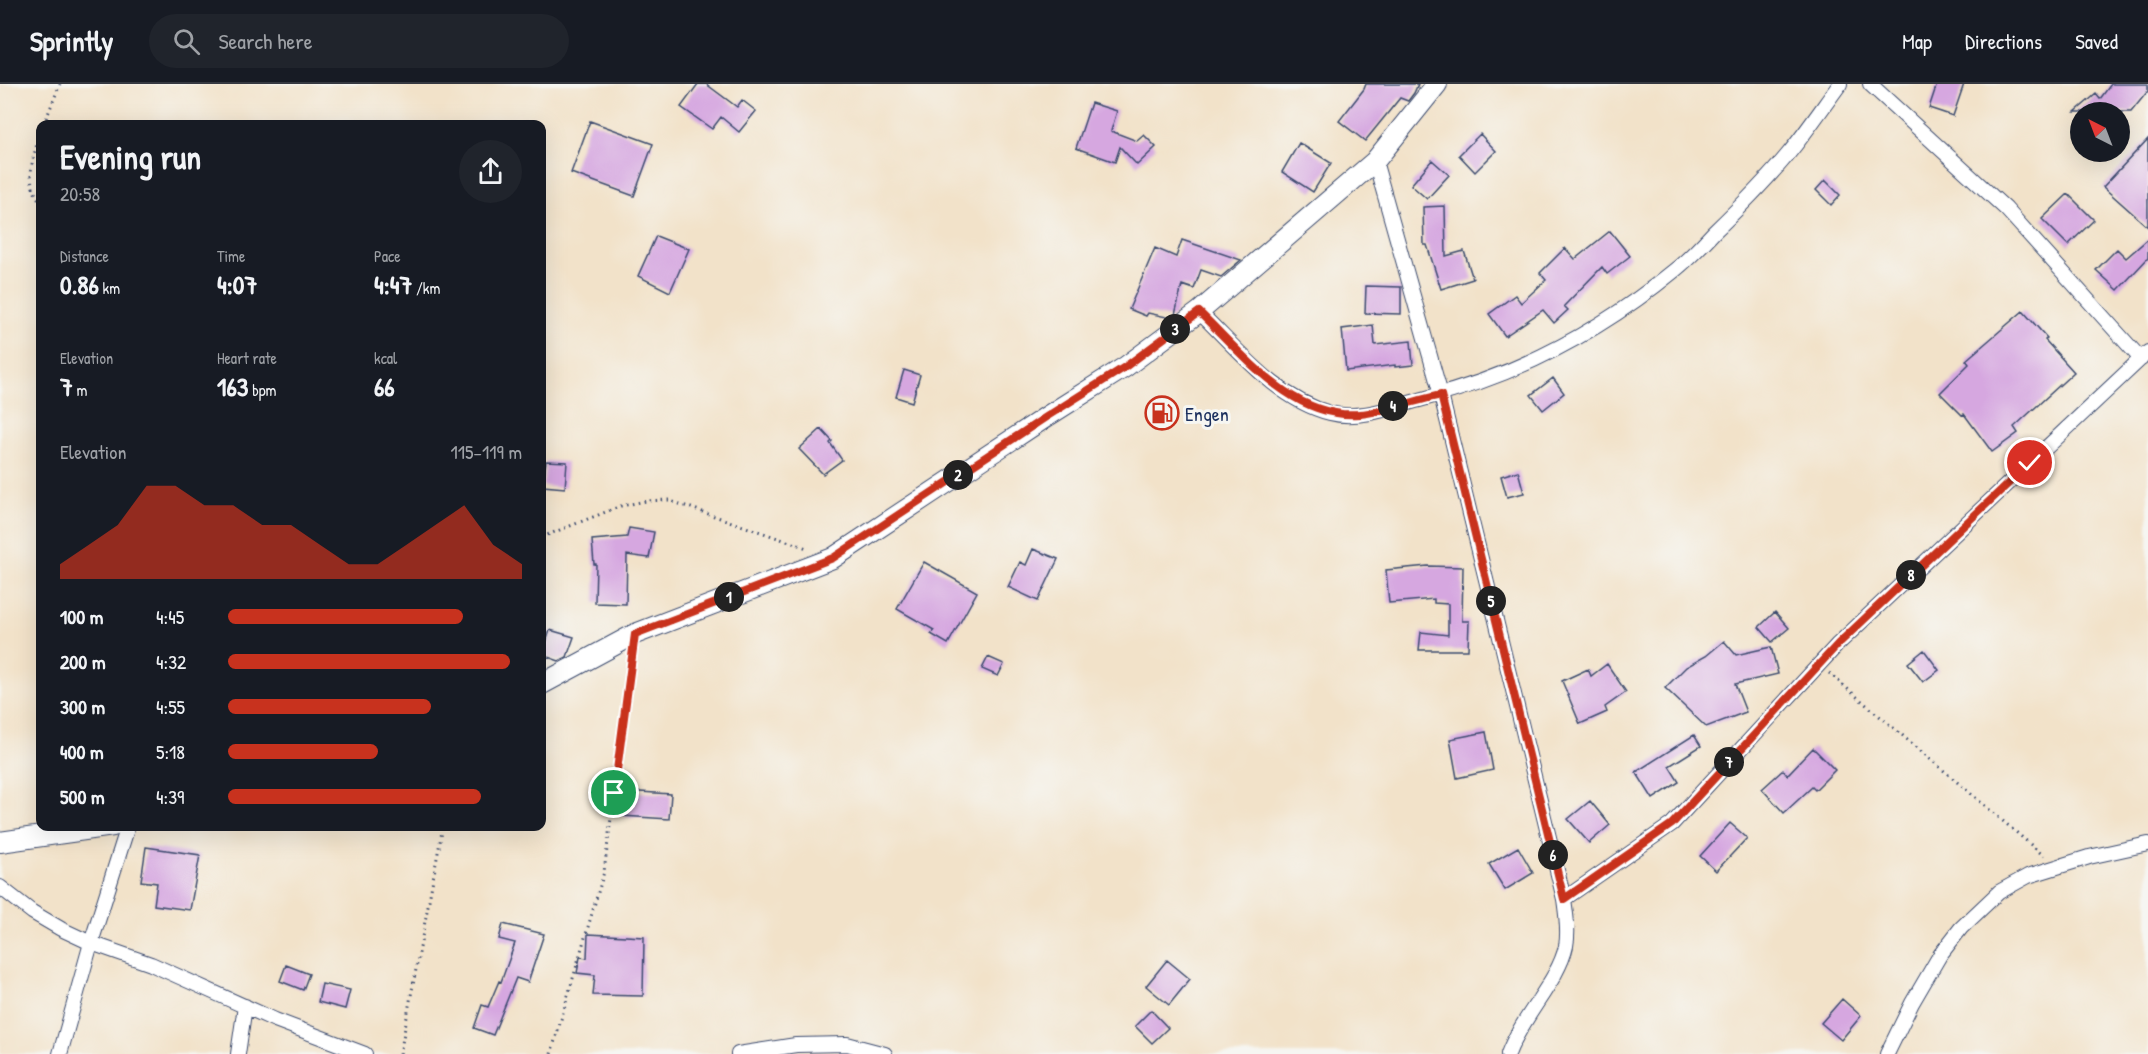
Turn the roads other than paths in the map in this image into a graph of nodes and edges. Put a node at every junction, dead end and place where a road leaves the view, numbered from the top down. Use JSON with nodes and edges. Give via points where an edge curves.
{"nodes":[{"id":1,"x":1437,"y":84,"type":"edge"},
{"id":2,"x":1840,"y":84,"type":"edge"},
{"id":3,"x":1870,"y":84,"type":"edge"},
{"id":4,"x":1375,"y":161,"type":"junction"},
{"id":5,"x":1199,"y":312,"type":"junction"},
{"id":6,"x":2144,"y":355,"type":"edge"},
{"id":7,"x":1441,"y":395,"type":"junction"},
{"id":8,"x":546,"y":682,"type":"edge"},
{"id":9,"x":78,"y":831,"type":"edge"},
{"id":10,"x":126,"y":831,"type":"edge"},
{"id":11,"x":0,"y":842,"type":"edge"},
{"id":12,"x":2148,"y":844,"type":"edge"},
{"id":13,"x":0,"y":887,"type":"edge"},
{"id":14,"x":1564,"y":899,"type":"junction"},
{"id":15,"x":91,"y":943,"type":"junction"},
{"id":16,"x":245,"y":1006,"type":"junction"},
{"id":17,"x":60,"y":1054,"type":"edge"},
{"id":18,"x":238,"y":1054,"type":"edge"},
{"id":19,"x":364,"y":1054,"type":"edge"},
{"id":20,"x":738,"y":1054,"type":"edge"},
{"id":21,"x":885,"y":1054,"type":"edge"},
{"id":22,"x":1508,"y":1054,"type":"edge"},
{"id":23,"x":1887,"y":1054,"type":"edge"}],
"edges":[{"from":1,"to":4,"type":"main road"},
{"from":2,"to":7,"type":"street","via":[[1788,154],[1677,269],[1610,318],[1554,350]]},
{"from":3,"to":6,"type":"street","via":[[2006,209]]},
{"from":4,"to":5,"type":"main road"},
{"from":4,"to":7,"type":"street"},
{"from":5,"to":7,"type":"street","via":[[1290,396],[1332,414],[1361,414]]},
{"from":5,"to":8,"type":"main road","via":[[1125,367],[833,558],[635,634]]},
{"from":6,"to":14,"type":"street","via":[[1838,644],[1672,824]]},
{"from":7,"to":14,"type":"street"},
{"from":9,"to":11,"type":"main road"},
{"from":10,"to":15,"type":"street"},
{"from":12,"to":23,"type":"street","via":[[2028,876],[1999,892],[1961,928],[1940,955]]},
{"from":13,"to":15,"type":"street","via":[[32,912]]},
{"from":14,"to":22,"type":"street","via":[[1566,947]]},
{"from":15,"to":16,"type":"street"},
{"from":15,"to":17,"type":"street"},
{"from":16,"to":18,"type":"street"},
{"from":16,"to":19,"type":"street"},
{"from":20,"to":21,"type":"street","via":[[796,1045],[848,1044]]}]}
